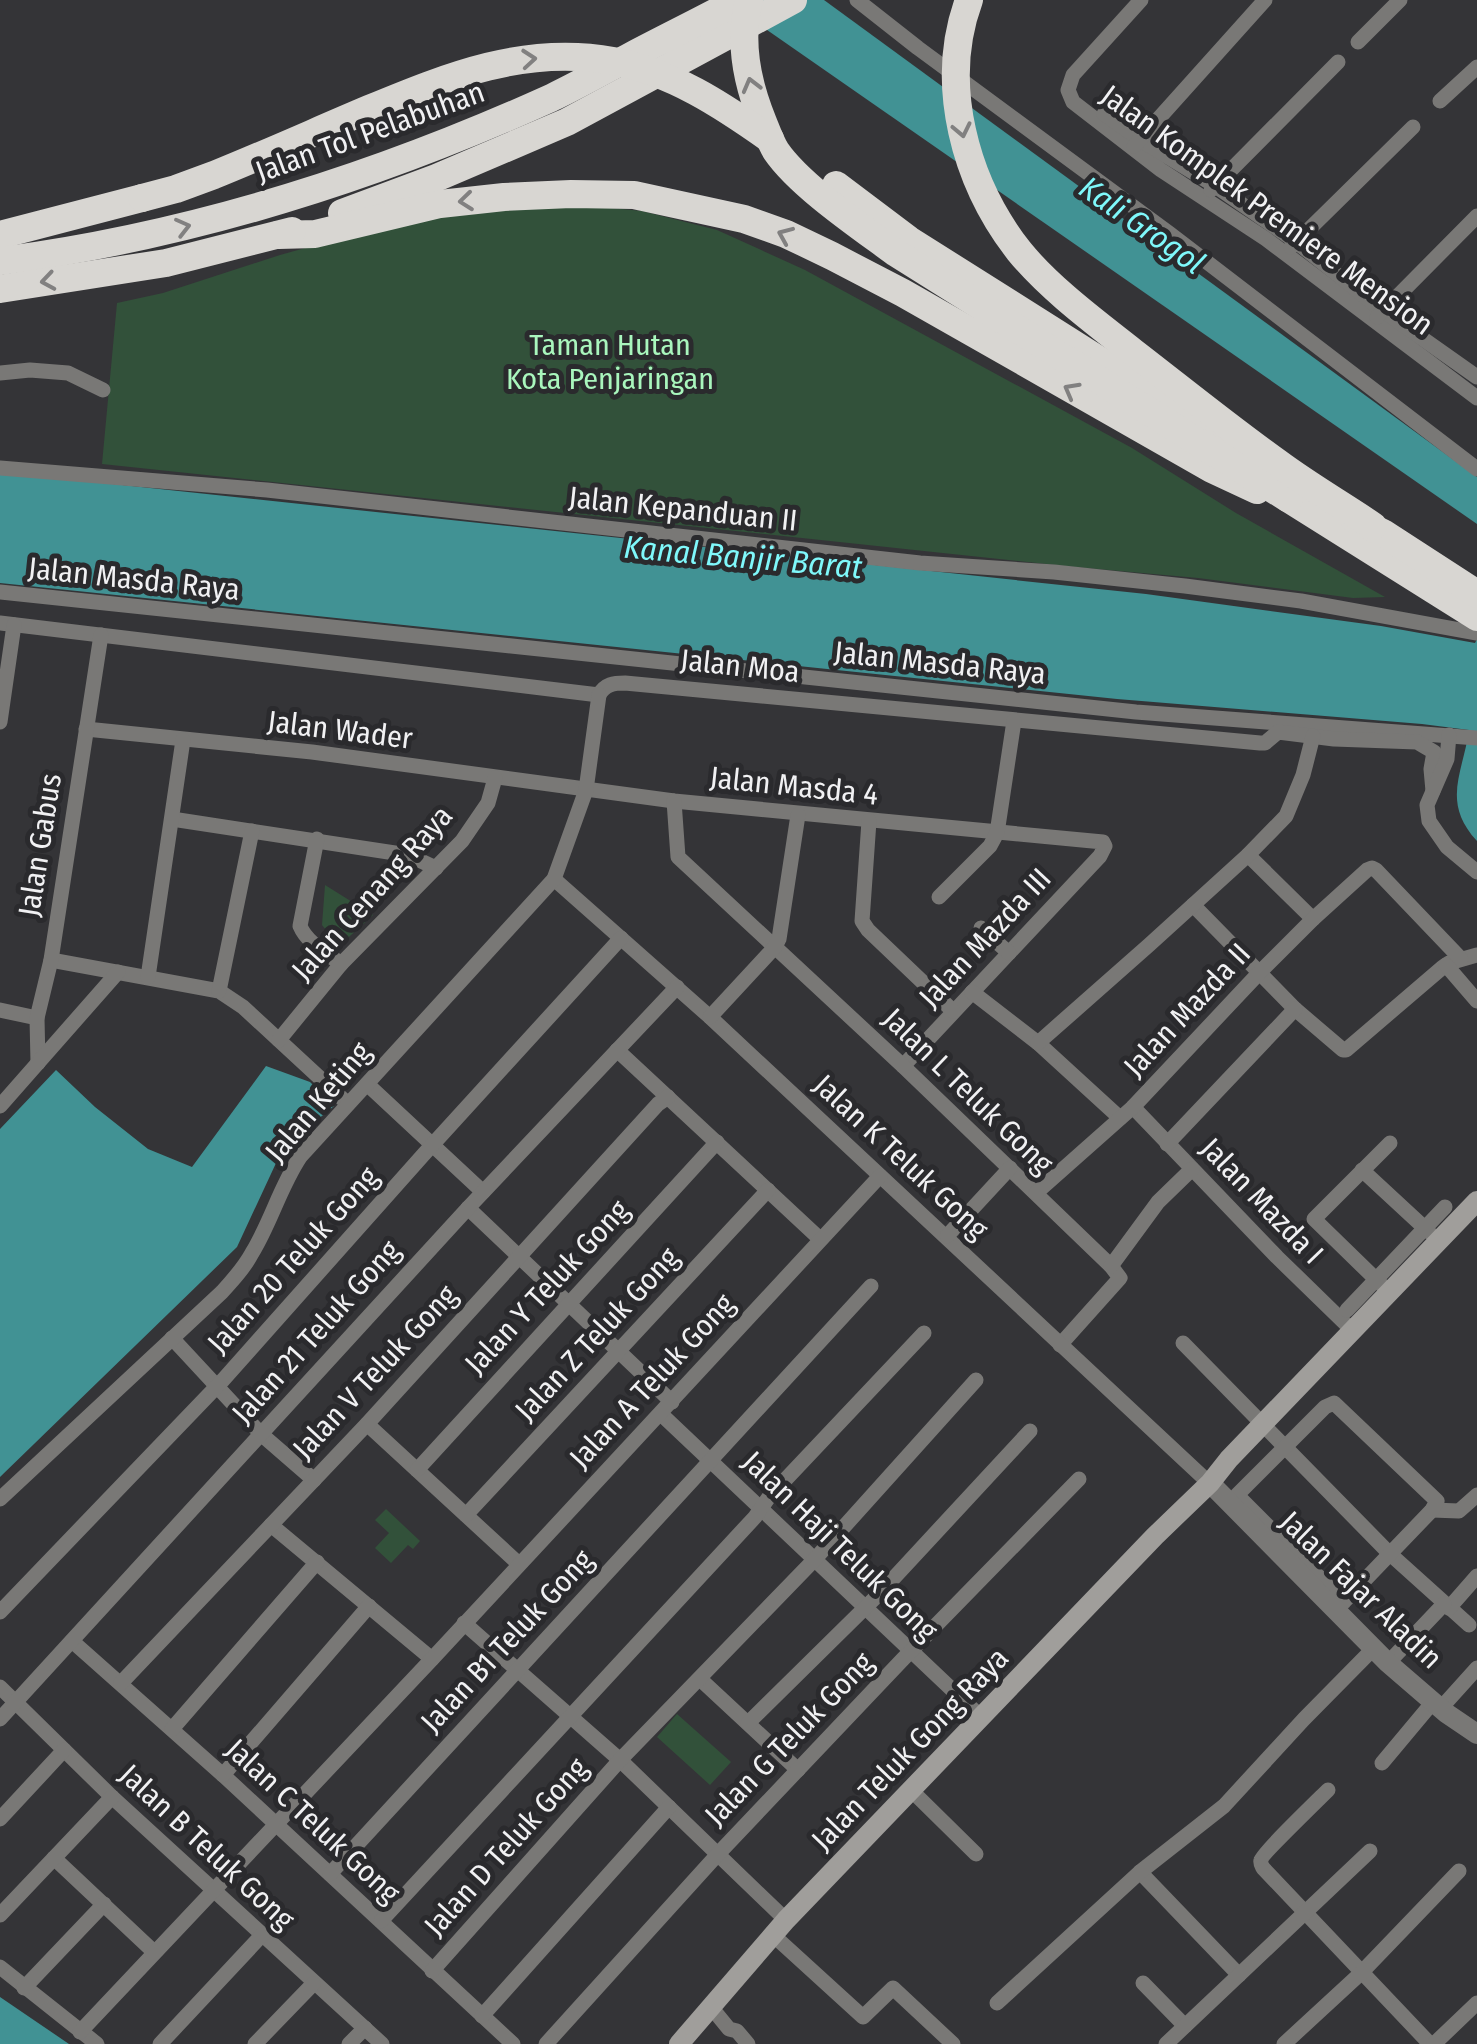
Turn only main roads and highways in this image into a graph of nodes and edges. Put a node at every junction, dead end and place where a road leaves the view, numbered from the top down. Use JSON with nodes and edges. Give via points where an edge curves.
{"nodes":[{"id":1,"x":739,"y":0,"type":"edge"},
{"id":2,"x":750,"y":0,"type":"edge"},
{"id":3,"x":793,"y":0,"type":"edge"},
{"id":4,"x":969,"y":0,"type":"edge"},
{"id":5,"x":0,"y":235,"type":"edge"},
{"id":6,"x":278,"y":235,"type":"junction"},
{"id":7,"x":0,"y":262,"type":"edge"},
{"id":8,"x":0,"y":289,"type":"edge"},
{"id":9,"x":1289,"y":499,"type":"junction"},
{"id":10,"x":1382,"y":533,"type":"junction"},
{"id":11,"x":1477,"y":594,"type":"edge"},
{"id":12,"x":1477,"y":616,"type":"edge"},
{"id":13,"x":1477,"y":1200,"type":"edge"},
{"id":14,"x":679,"y":2044,"type":"edge"}],
"edges":[{"from":7,"to":1,"type":"highway","name":"Jalan Tol Pelabuhan","one_way":true,"via":[[131,239],[344,181],[554,96]]},
{"from":9,"to":2,"type":"highway","one_way":true,"bridge":true,"via":[[896,253],[788,165],[747,78]]},
{"from":3,"to":6,"type":"highway","bridge":true,"via":[[567,122]]},
{"from":4,"to":10,"type":"highway","one_way":true,"bridge":true,"via":[[955,75],[962,136],[994,212],[1019,251],[1182,390]]},
{"from":5,"to":10,"type":"highway","one_way":true,"bridge":true,"via":[[176,189],[494,64],[553,56],[614,62],[709,97],[909,240]]},
{"from":6,"to":8,"type":"highway","one_way":true,"via":[[166,263]]},
{"from":9,"to":6,"type":"highway","one_way":true,"bridge":true,"via":[[1212,469],[889,286],[744,219],[634,196],[554,195],[440,204],[315,234]]},
{"from":9,"to":12,"type":"highway"},
{"from":10,"to":11,"type":"highway"},
{"from":13,"to":14,"type":"main road","name":"Jalan Teluk Gong Raya","via":[[1382,1286],[1353,1331],[780,1927]]}]}
